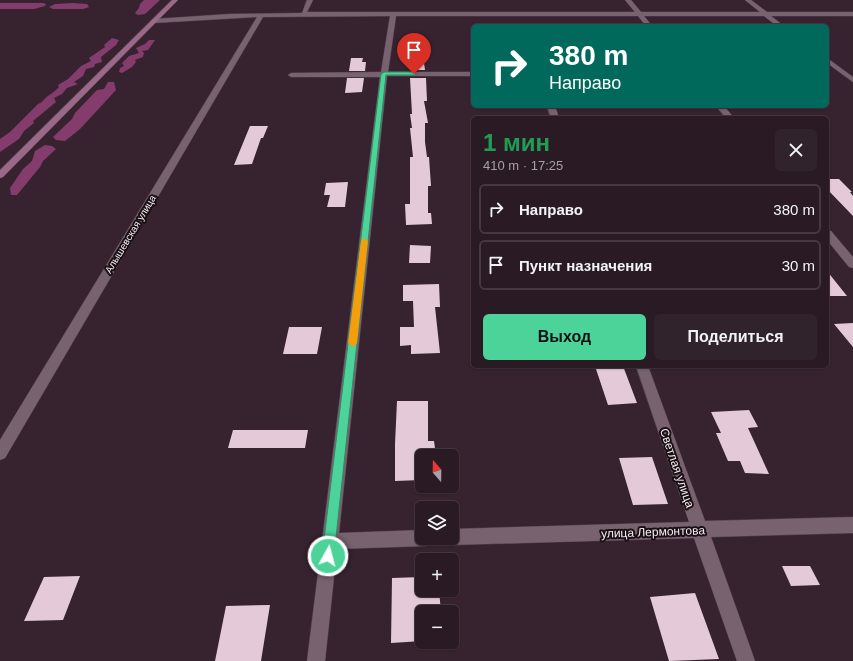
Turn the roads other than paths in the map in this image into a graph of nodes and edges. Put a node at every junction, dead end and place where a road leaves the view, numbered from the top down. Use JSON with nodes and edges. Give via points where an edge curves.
{"nodes":[{"id":1,"x":175,"y":0,"type":"edge"},
{"id":2,"x":310,"y":0,"type":"edge"},
{"id":3,"x":628,"y":0,"type":"edge"},
{"id":4,"x":748,"y":0,"type":"edge"},
{"id":5,"x":304,"y":14,"type":"junction"},
{"id":6,"x":393,"y":14,"type":"junction"},
{"id":7,"x":638,"y":14,"type":"junction"},
{"id":8,"x":766,"y":14,"type":"junction"},
{"id":9,"x":853,"y":14,"type":"edge"},
{"id":10,"x":261,"y":15,"type":"junction"},
{"id":11,"x":154,"y":21,"type":"junction"},
{"id":12,"x":648,"y":24,"type":"edge"},
{"id":13,"x":778,"y":24,"type":"edge"},
{"id":14,"x":829,"y":62,"type":"edge"},
{"id":15,"x":291,"y":74,"type":"dead end"},
{"id":16,"x":384,"y":74,"type":"junction"},
{"id":17,"x":471,"y":74,"type":"edge"},
{"id":18,"x":853,"y":80,"type":"edge"},
{"id":19,"x":722,"y":108,"type":"edge"},
{"id":20,"x":728,"y":116,"type":"edge"},
{"id":21,"x":0,"y":175,"type":"edge"},
{"id":22,"x":829,"y":235,"type":"edge"},
{"id":23,"x":853,"y":264,"type":"edge"},
{"id":24,"x":643,"y":368,"type":"edge"},
{"id":25,"x":0,"y":453,"type":"edge"},
{"id":26,"x":853,"y":526,"type":"edge"},
{"id":27,"x":699,"y":531,"type":"junction"},
{"id":28,"x":459,"y":537,"type":"edge"},
{"id":29,"x":415,"y":538,"type":"edge"},
{"id":30,"x":330,"y":540,"type":"junction"},
{"id":31,"x":316,"y":661,"type":"edge"},
{"id":32,"x":746,"y":661,"type":"edge"}],
"edges":[{"from":1,"to":11,"type":"main road"},
{"from":2,"to":5,"type":"street"},
{"from":3,"to":7,"type":"street"},
{"from":4,"to":8,"type":"street"},
{"from":5,"to":6,"type":"street"},
{"from":5,"to":10,"type":"street"},
{"from":6,"to":7,"type":"street"},
{"from":6,"to":16,"type":"street"},
{"from":7,"to":8,"type":"street"},
{"from":7,"to":12,"type":"street"},
{"from":8,"to":9,"type":"street"},
{"from":8,"to":13,"type":"street"},
{"from":10,"to":11,"type":"street"},
{"from":10,"to":25,"type":"street","name":"Алышевская улица"},
{"from":11,"to":21,"type":"main road"},
{"from":14,"to":18,"type":"street"},
{"from":15,"to":16,"type":"street"},
{"from":16,"to":17,"type":"street"},
{"from":16,"to":30,"type":"street"},
{"from":19,"to":20,"type":"street"},
{"from":22,"to":23,"type":"street"},
{"from":24,"to":27,"type":"street","name":"Светлая улица"},
{"from":26,"to":27,"type":"street","name":"улица Лермонтова"},
{"from":27,"to":28,"type":"street","name":"улица Лермонтова"},
{"from":27,"to":32,"type":"street","name":"Светлая улица"},
{"from":29,"to":30,"type":"street"},
{"from":30,"to":31,"type":"street"}]}
